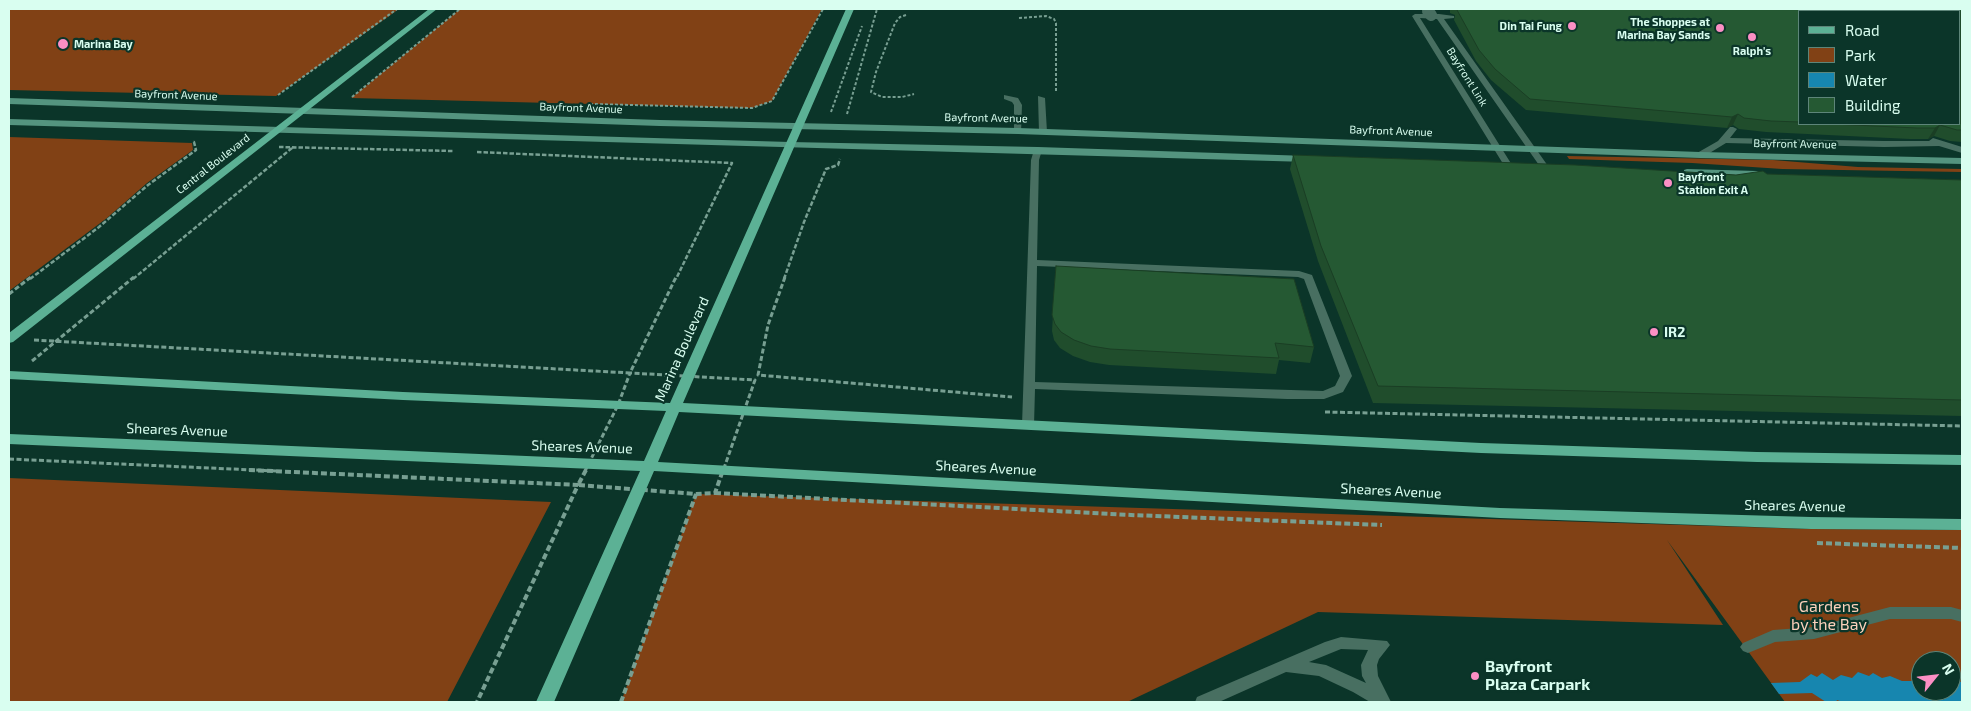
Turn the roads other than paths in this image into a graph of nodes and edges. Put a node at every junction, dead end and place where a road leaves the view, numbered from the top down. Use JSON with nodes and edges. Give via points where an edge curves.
{"nodes":[{"id":1,"x":433,"y":9,"type":"edge"},
{"id":2,"x":850,"y":9,"type":"edge"},
{"id":3,"x":1433,"y":14,"type":"junction"},
{"id":4,"x":1452,"y":17,"type":"dead end"},
{"id":5,"x":1460,"y":40,"type":"junction"},
{"id":6,"x":1441,"y":47,"type":"junction"},
{"id":7,"x":1008,"y":97,"type":"dead end"},
{"id":8,"x":1041,"y":98,"type":"dead end"},
{"id":9,"x":9,"y":102,"type":"edge"},
{"id":10,"x":301,"y":111,"type":"junction"},
{"id":11,"x":9,"y":122,"type":"edge"},
{"id":12,"x":798,"y":127,"type":"junction"},
{"id":13,"x":279,"y":129,"type":"junction"},
{"id":14,"x":1733,"y":129,"type":"edge"},
{"id":15,"x":1018,"y":131,"type":"junction"},
{"id":16,"x":1043,"y":132,"type":"junction"},
{"id":17,"x":1724,"y":140,"type":"junction"},
{"id":18,"x":1929,"y":140,"type":"edge"},
{"id":19,"x":1939,"y":142,"type":"junction"},
{"id":20,"x":790,"y":145,"type":"junction"},
{"id":21,"x":1497,"y":147,"type":"junction"},
{"id":22,"x":1532,"y":148,"type":"junction"},
{"id":23,"x":1962,"y":150,"type":"edge"},
{"id":24,"x":1036,"y":155,"type":"junction"},
{"id":25,"x":1700,"y":155,"type":"junction"},
{"id":26,"x":1314,"y":159,"type":"edge"},
{"id":27,"x":1962,"y":161,"type":"edge"},
{"id":28,"x":1495,"y":164,"type":"edge"},
{"id":29,"x":1518,"y":165,"type":"junction"},
{"id":30,"x":1549,"y":167,"type":"joint"},
{"id":31,"x":1678,"y":172,"type":"edge"},
{"id":32,"x":1772,"y":175,"type":"edge"},
{"id":33,"x":1032,"y":263,"type":"junction"},
{"id":34,"x":9,"y":339,"type":"edge"},
{"id":35,"x":9,"y":375,"type":"edge"},
{"id":36,"x":1029,"y":385,"type":"junction"},
{"id":37,"x":675,"y":407,"type":"junction"},
{"id":38,"x":1028,"y":424,"type":"junction"},
{"id":39,"x":9,"y":439,"type":"edge"},
{"id":40,"x":1962,"y":460,"type":"edge"},
{"id":41,"x":649,"y":466,"type":"junction"},
{"id":42,"x":1962,"y":525,"type":"edge"},
{"id":43,"x":1962,"y":616,"type":"edge"},
{"id":44,"x":1748,"y":648,"type":"dead end"},
{"id":45,"x":1284,"y":666,"type":"junction"},
{"id":46,"x":545,"y":702,"type":"edge"},
{"id":47,"x":1203,"y":702,"type":"edge"},
{"id":48,"x":1383,"y":702,"type":"edge"}],
"edges":[{"from":1,"to":10,"type":"main road","name":"Central Boulevard"},
{"from":2,"to":12,"type":"main road","name":"Marina Boulevard"},
{"from":3,"to":4,"type":"lane"},
{"from":3,"to":5,"type":"lane","name":"Bayfront Link"},
{"from":3,"to":6,"type":"lane","name":"Bayfront Link","via":[[1415,16]]},
{"from":5,"to":6,"type":"lane"},
{"from":5,"to":22,"type":"lane","name":"Bayfront Link"},
{"from":6,"to":21,"type":"lane","name":"Bayfront Link"},
{"from":7,"to":15,"type":"lane","via":[[1018,105]]},
{"from":8,"to":16,"type":"lane"},
{"from":9,"to":10,"type":"main road","name":"Bayfront Avenue"},
{"from":10,"to":12,"type":"main road","name":"Bayfront Avenue"},
{"from":10,"to":13,"type":"main road","name":"Central Boulevard"},
{"from":11,"to":13,"type":"main road"},
{"from":12,"to":15,"type":"main road","name":"Bayfront Avenue"},
{"from":12,"to":20,"type":"main road","name":"Marina Boulevard"},
{"from":13,"to":20,"type":"main road"},
{"from":13,"to":34,"type":"main road","name":"Central Boulevard"},
{"from":14,"to":17,"type":"lane"},
{"from":15,"to":16,"type":"main road","name":"Bayfront Avenue"},
{"from":16,"to":21,"type":"main road","name":"Bayfront Avenue"},
{"from":17,"to":19,"type":"lane","via":[[1884,144]]},
{"from":17,"to":25,"type":"lane"},
{"from":18,"to":19,"type":"lane"},
{"from":19,"to":23,"type":"lane"},
{"from":20,"to":24,"type":"main road"},
{"from":20,"to":37,"type":"main road","name":"Marina Boulevard"},
{"from":21,"to":22,"type":"main road","name":"Bayfront Avenue"},
{"from":21,"to":29,"type":"lane","name":"Bayfront Link"},
{"from":22,"to":25,"type":"main road","name":"Bayfront Avenue"},
{"from":22,"to":30,"type":"lane","name":"Bayfront Link"},
{"from":24,"to":26,"type":"main road"},
{"from":24,"to":33,"type":"lane"},
{"from":25,"to":27,"type":"main road","name":"Bayfront Avenue"},
{"from":28,"to":29,"type":"main road"},
{"from":29,"to":30,"type":"main road"},
{"from":31,"to":32,"type":"main road"},
{"from":33,"to":36,"type":"lane"},
{"from":33,"to":36,"type":"lane","via":[[1289,273],[1308,277],[1346,376],[1339,389],[1324,395]]},
{"from":35,"to":37,"type":"main road"},
{"from":36,"to":38,"type":"lane"},
{"from":37,"to":38,"type":"main road"},
{"from":37,"to":41,"type":"main road","name":"Marina Boulevard"},
{"from":38,"to":40,"type":"main road","via":[[1481,448]]},
{"from":39,"to":41,"type":"main road","name":"Sheares Avenue"},
{"from":41,"to":42,"type":"main road","name":"Sheares Avenue","via":[[1500,513]]},
{"from":41,"to":46,"type":"main road","name":"Marina Boulevard"},
{"from":43,"to":44,"type":"lane","via":[[1951,613],[1890,613],[1814,633],[1773,636]]},
{"from":45,"to":47,"type":"lane"},
{"from":45,"to":48,"type":"lane","via":[[1321,670]]},
{"from":45,"to":48,"type":"lane","via":[[1341,643],[1382,645],[1369,665],[1370,676]]}]}
